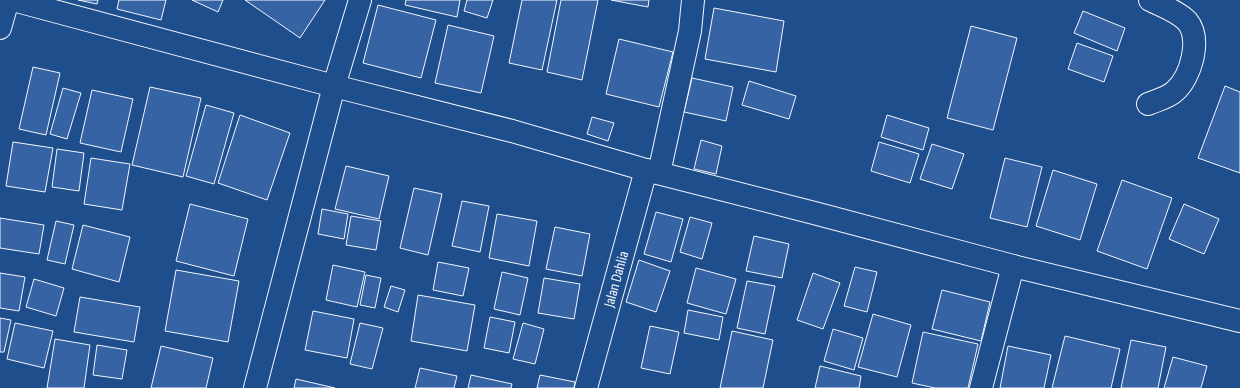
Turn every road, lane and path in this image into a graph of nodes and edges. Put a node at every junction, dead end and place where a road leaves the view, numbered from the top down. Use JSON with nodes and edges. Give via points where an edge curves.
{"nodes":[{"id":1,"x":8,"y":0,"type":"edge"},
{"id":2,"x":13,"y":0,"type":"edge"},
{"id":3,"x":360,"y":0,"type":"edge"},
{"id":4,"x":693,"y":0,"type":"edge"},
{"id":5,"x":1150,"y":0,"type":"edge"},
{"id":6,"x":0,"y":28,"type":"edge"},
{"id":7,"x":334,"y":86,"type":"junction"},
{"id":8,"x":1148,"y":104,"type":"dead end"},
{"id":9,"x":653,"y":171,"type":"junction"},
{"id":10,"x":1013,"y":266,"type":"junction"},
{"id":11,"x":1240,"y":321,"type":"edge"},
{"id":12,"x":255,"y":388,"type":"edge"},
{"id":13,"x":586,"y":388,"type":"edge"},
{"id":14,"x":981,"y":388,"type":"edge"}],
"edges":[{"from":1,"to":6,"type":"main road"},
{"from":2,"to":7,"type":"main road"},
{"from":3,"to":7,"type":"main road"},
{"from":4,"to":9,"type":"main road","name":"Jalan Dahlia","via":[[690,31]]},
{"from":5,"to":8,"type":"main road","via":[[1180,15],[1194,33],[1195,43],[1192,60],[1182,84],[1165,98]]},
{"from":7,"to":9,"type":"main road","via":[[504,129]]},
{"from":7,"to":12,"type":"main road"},
{"from":9,"to":10,"type":"main road"},
{"from":9,"to":13,"type":"main road","name":"Jalan Dahlia"},
{"from":10,"to":11,"type":"main road"},
{"from":10,"to":14,"type":"main road"}]}
